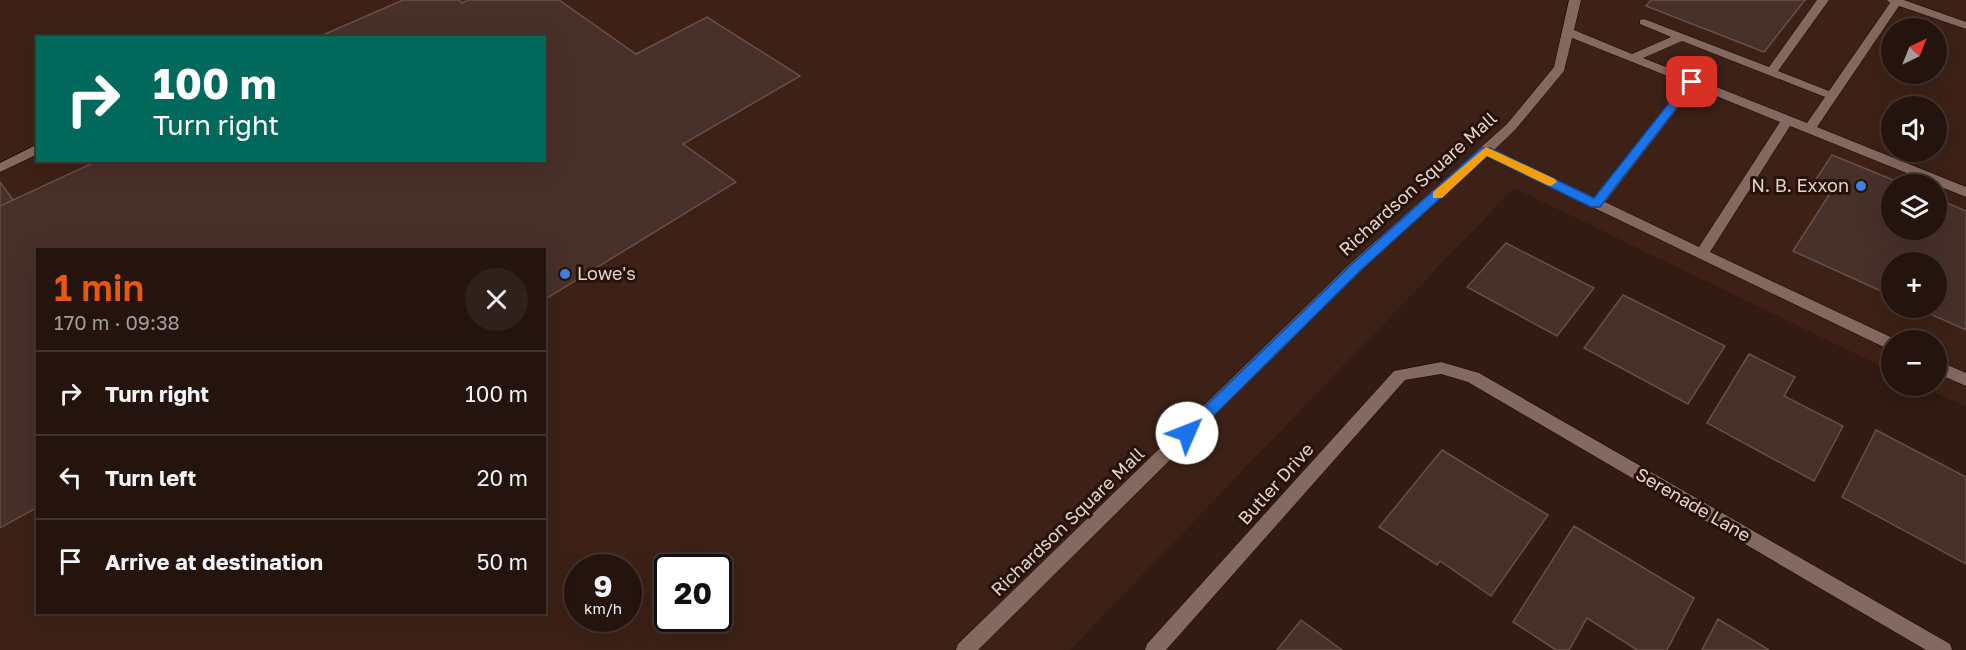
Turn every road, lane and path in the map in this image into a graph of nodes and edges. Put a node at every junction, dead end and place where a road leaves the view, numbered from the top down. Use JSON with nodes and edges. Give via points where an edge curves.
{"nodes":[{"id":1,"x":1575,"y":0,"type":"edge"},
{"id":2,"x":1823,"y":0,"type":"edge"},
{"id":3,"x":1896,"y":0,"type":"edge"},
{"id":4,"x":1644,"y":22,"type":"dead end"},
{"id":5,"x":1966,"y":26,"type":"edge"},
{"id":6,"x":1569,"y":32,"type":"junction"},
{"id":7,"x":1681,"y":36,"type":"junction"},
{"id":8,"x":1632,"y":58,"type":"junction"},
{"id":9,"x":1771,"y":72,"type":"junction"},
{"id":10,"x":1692,"y":82,"type":"junction"},
{"id":11,"x":1832,"y":96,"type":"junction"},
{"id":12,"x":1788,"y":120,"type":"junction"},
{"id":13,"x":1809,"y":129,"type":"junction"},
{"id":14,"x":36,"y":149,"type":"edge"},
{"id":15,"x":1486,"y":151,"type":"junction"},
{"id":16,"x":0,"y":168,"type":"edge"},
{"id":17,"x":1966,"y":192,"type":"edge"},
{"id":18,"x":1596,"y":204,"type":"junction"},
{"id":19,"x":1701,"y":254,"type":"junction"},
{"id":20,"x":1881,"y":340,"type":"edge"},
{"id":21,"x":1441,"y":368,"type":"joint"},
{"id":22,"x":1947,"y":371,"type":"edge"},
{"id":23,"x":1966,"y":380,"type":"edge"},
{"id":24,"x":965,"y":650,"type":"edge"},
{"id":25,"x":1154,"y":650,"type":"edge"},
{"id":26,"x":1942,"y":650,"type":"edge"}],
"edges":[{"from":1,"to":6,"type":"street","name":"Richardson Square Mall"},
{"from":2,"to":9,"type":"street"},
{"from":3,"to":5,"type":"street"},
{"from":3,"to":11,"type":"street"},
{"from":4,"to":7,"type":"street"},
{"from":6,"to":8,"type":"street"},
{"from":6,"to":15,"type":"street","name":"Richardson Square Mall","via":[[1560,68]]},
{"from":7,"to":8,"type":"street"},
{"from":7,"to":9,"type":"street"},
{"from":8,"to":10,"type":"street"},
{"from":9,"to":11,"type":"street"},
{"from":10,"to":12,"type":"street"},
{"from":10,"to":18,"type":"street"},
{"from":11,"to":13,"type":"street"},
{"from":12,"to":13,"type":"street"},
{"from":12,"to":19,"type":"street"},
{"from":13,"to":17,"type":"street"},
{"from":14,"to":16,"type":"street"},
{"from":15,"to":18,"type":"street"},
{"from":15,"to":24,"type":"street","name":"Richardson Square Mall","via":[[1356,267]]},
{"from":18,"to":19,"type":"street"},
{"from":19,"to":20,"type":"street"},
{"from":21,"to":25,"type":"street","name":"Butler Drive","via":[[1400,375]]},
{"from":21,"to":26,"type":"street","name":"Serenade Lane","via":[[1473,377]]},
{"from":22,"to":23,"type":"street"}]}
